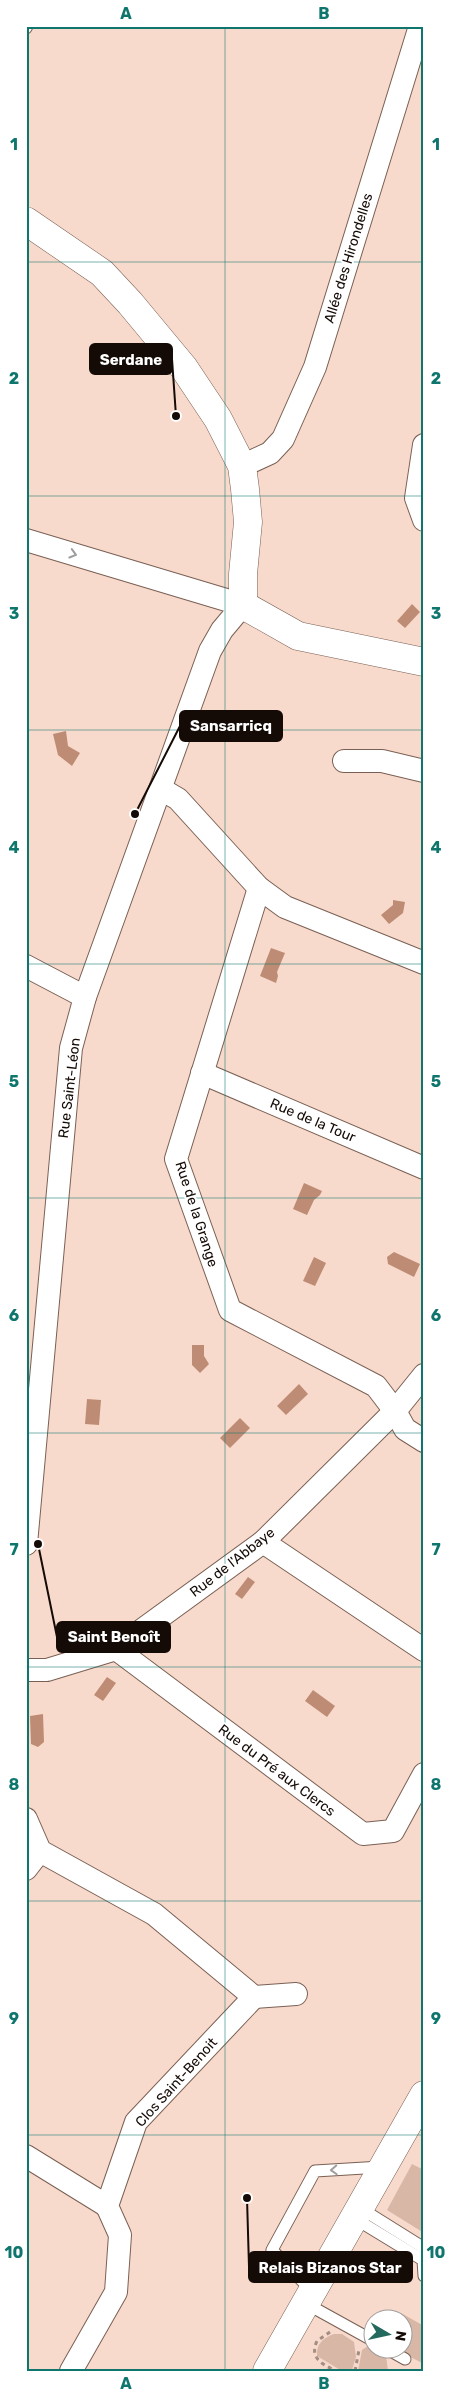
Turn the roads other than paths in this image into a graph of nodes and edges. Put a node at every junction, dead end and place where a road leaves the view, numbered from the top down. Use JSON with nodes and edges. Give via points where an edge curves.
{"nodes":[{"id":1,"x":420,"y":26,"type":"edge"},
{"id":2,"x":26,"y":221,"type":"edge"},
{"id":3,"x":424,"y":446,"type":"edge"},
{"id":4,"x":242,"y":466,"type":"junction"},
{"id":5,"x":424,"y":520,"type":"edge"},
{"id":6,"x":26,"y":540,"type":"edge"},
{"id":7,"x":243,"y":605,"type":"junction"},
{"id":8,"x":424,"y":662,"type":"edge"},
{"id":9,"x":344,"y":761,"type":"dead end"},
{"id":10,"x":424,"y":771,"type":"edge"},
{"id":11,"x":161,"y":789,"type":"junction"},
{"id":12,"x":259,"y":888,"type":"junction"},
{"id":13,"x":424,"y":963,"type":"edge"},
{"id":14,"x":26,"y":966,"type":"edge"},
{"id":15,"x":85,"y":997,"type":"junction"},
{"id":16,"x":202,"y":1073,"type":"junction"},
{"id":17,"x":424,"y":1168,"type":"edge"},
{"id":18,"x":424,"y":1375,"type":"edge"},
{"id":19,"x":395,"y":1411,"type":"junction"},
{"id":20,"x":424,"y":1441,"type":"edge"},
{"id":21,"x":263,"y":1542,"type":"junction"},
{"id":22,"x":26,"y":1544,"type":"edge"},
{"id":23,"x":116,"y":1649,"type":"junction"},
{"id":24,"x":424,"y":1650,"type":"edge"},
{"id":25,"x":26,"y":1670,"type":"edge"},
{"id":26,"x":424,"y":1774,"type":"edge"},
{"id":27,"x":26,"y":1819,"type":"edge"},
{"id":28,"x":40,"y":1851,"type":"junction"},
{"id":29,"x":26,"y":1869,"type":"edge"},
{"id":30,"x":296,"y":1994,"type":"dead end"},
{"id":31,"x":254,"y":1997,"type":"junction"},
{"id":32,"x":424,"y":2095,"type":"edge"},
{"id":33,"x":26,"y":2156,"type":"edge"},
{"id":34,"x":383,"y":2167,"type":"junction"},
{"id":35,"x":107,"y":2206,"type":"junction"},
{"id":36,"x":357,"y":2213,"type":"junction"},
{"id":37,"x":424,"y":2248,"type":"edge"},
{"id":38,"x":424,"y":2276,"type":"edge"},
{"id":39,"x":309,"y":2297,"type":"junction"},
{"id":40,"x":362,"y":2334,"type":"edge"},
{"id":41,"x":268,"y":2370,"type":"edge"},
{"id":42,"x":71,"y":2371,"type":"edge"}],
"edges":[{"from":1,"to":4,"type":"street","name":"Allée des Hirondelles","via":[[314,367],[283,439],[270,453]]},
{"from":2,"to":4,"type":"street","via":[[102,273],[130,303],[184,368],[218,419]]},
{"from":3,"to":5,"type":"street","via":[[416,498]]},
{"from":4,"to":7,"type":"street","via":[[248,522]]},
{"from":6,"to":7,"type":"street","one_way":true},
{"from":7,"to":8,"type":"street","via":[[298,636]]},
{"from":7,"to":11,"type":"street","name":"Rue Saint-Léon","via":[[210,651]]},
{"from":9,"to":10,"type":"street","via":[[382,761]]},
{"from":11,"to":12,"type":"street","via":[[178,799]]},
{"from":11,"to":15,"type":"street","name":"Rue Saint-Léon"},
{"from":12,"to":13,"type":"street","via":[[285,907]]},
{"from":12,"to":16,"type":"street","name":"Rue de la Grange"},
{"from":14,"to":15,"type":"street"},
{"from":15,"to":22,"type":"street","name":"Rue Saint-Léon","via":[[71,1048]]},
{"from":16,"to":17,"type":"street","name":"Rue de la Tour"},
{"from":16,"to":19,"type":"street","name":"Rue de la Grange","via":[[176,1159],[230,1310],[376,1386]]},
{"from":18,"to":19,"type":"street","name":"Rue de l'Abbaye"},
{"from":19,"to":20,"type":"street","name":"Rue de la Grange","via":[[404,1429]]},
{"from":19,"to":21,"type":"street","name":"Rue de l'Abbaye"},
{"from":21,"to":23,"type":"street","name":"Rue de l'Abbaye"},
{"from":21,"to":24,"type":"street"},
{"from":23,"to":25,"type":"street","name":"Rue de l'Abbaye","via":[[46,1670]]},
{"from":23,"to":26,"type":"street","name":"Rue du Pré aux Clercs","via":[[363,1834],[393,1831]]},
{"from":27,"to":28,"type":"street"},
{"from":28,"to":29,"type":"street"},
{"from":28,"to":31,"type":"street","via":[[154,1914]]},
{"from":30,"to":31,"type":"street"},
{"from":31,"to":35,"type":"street","name":"Clos Saint-Benoit","via":[[136,2122]]},
{"from":32,"to":34,"type":"street"},
{"from":33,"to":35,"type":"street"},
{"from":34,"to":36,"type":"street"},
{"from":34,"to":39,"type":"lane","one_way":true,"via":[[315,2171],[272,2250]]},
{"from":35,"to":42,"type":"street","via":[[120,2235],[116,2292]]},
{"from":36,"to":37,"type":"lane"},
{"from":36,"to":38,"type":"lane","via":[[423,2260]]},
{"from":36,"to":39,"type":"street"},
{"from":39,"to":40,"type":"lane"},
{"from":39,"to":41,"type":"street"}]}
